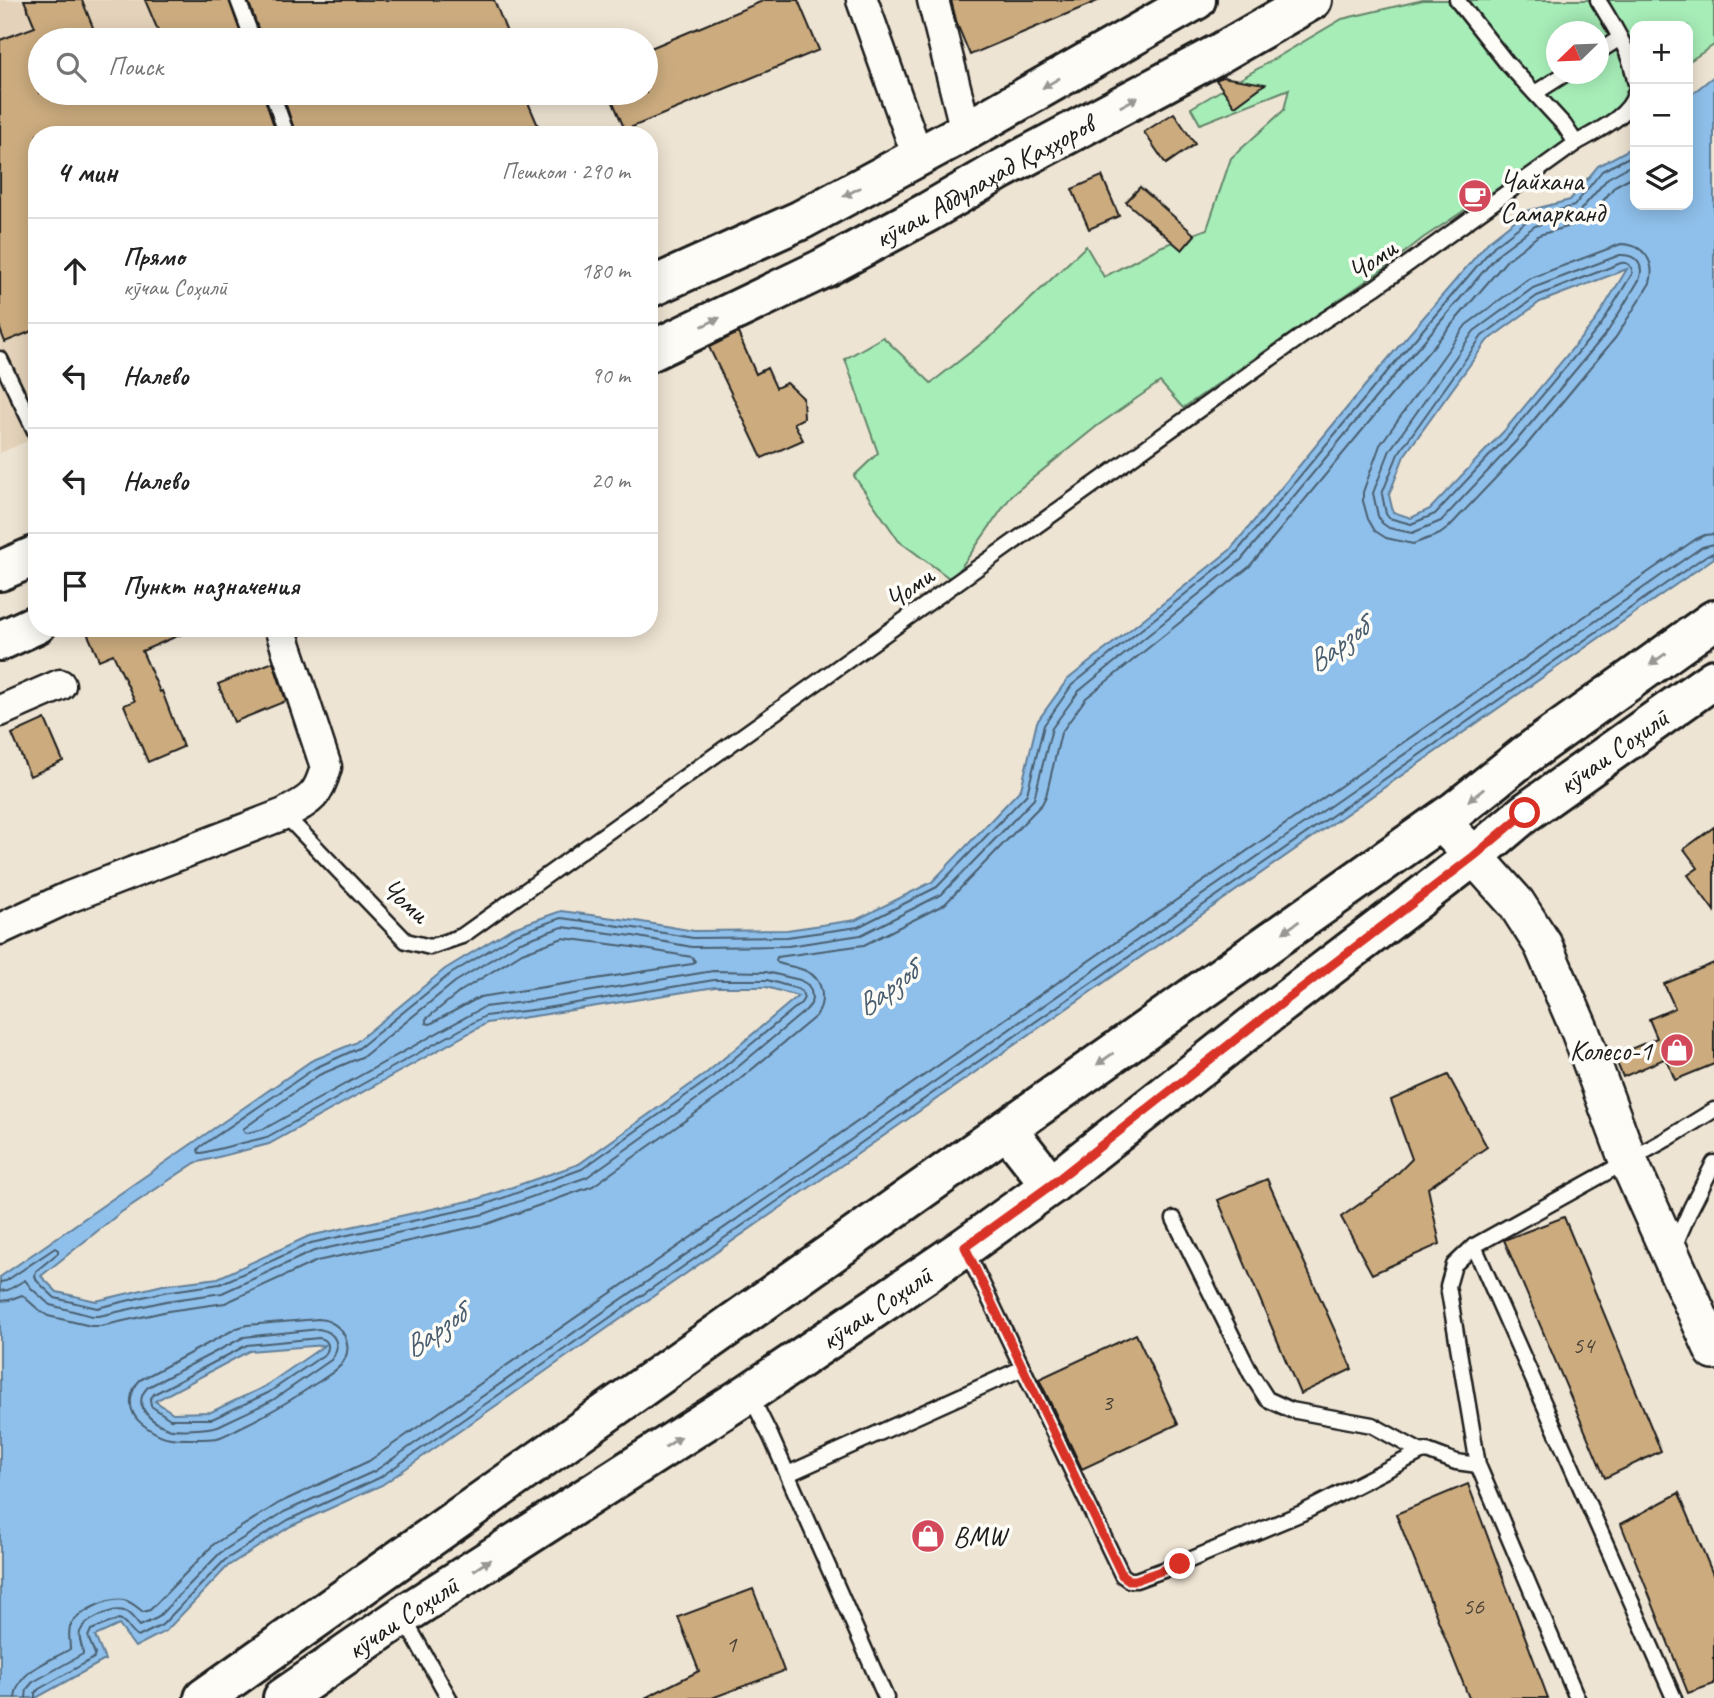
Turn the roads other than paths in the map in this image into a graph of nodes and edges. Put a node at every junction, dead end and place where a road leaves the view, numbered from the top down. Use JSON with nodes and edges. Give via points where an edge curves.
{"nodes":[{"id":1,"x":238,"y":0,"type":"edge"},
{"id":2,"x":863,"y":0,"type":"edge"},
{"id":3,"x":933,"y":0,"type":"edge"},
{"id":4,"x":1196,"y":0,"type":"edge"},
{"id":5,"x":1311,"y":0,"type":"edge"},
{"id":6,"x":1457,"y":0,"type":"edge"},
{"id":7,"x":1598,"y":0,"type":"edge"},
{"id":8,"x":248,"y":28,"type":"edge"},
{"id":9,"x":1620,"y":38,"type":"junction"},
{"id":10,"x":1609,"y":45,"type":"edge"},
{"id":11,"x":1630,"y":62,"type":"edge"},
{"id":12,"x":1549,"y":84,"type":"edge"},
{"id":13,"x":1535,"y":93,"type":"junction"},
{"id":14,"x":276,"y":105,"type":"edge"},
{"id":15,"x":1630,"y":105,"type":"edge"},
{"id":16,"x":284,"y":126,"type":"edge"},
{"id":17,"x":967,"y":131,"type":"junction"},
{"id":18,"x":1576,"y":143,"type":"junction"},
{"id":19,"x":918,"y":157,"type":"junction"},
{"id":20,"x":658,"y":284,"type":"edge"},
{"id":21,"x":658,"y":348,"type":"edge"},
{"id":22,"x":0,"y":359,"type":"edge"},
{"id":23,"x":28,"y":417,"type":"edge"},
{"id":24,"x":28,"y":559,"type":"edge"},
{"id":25,"x":0,"y":571,"type":"edge"},
{"id":26,"x":1714,"y":620,"type":"edge"},
{"id":27,"x":28,"y":628,"type":"edge"},
{"id":28,"x":283,"y":637,"type":"edge"},
{"id":29,"x":0,"y":641,"type":"edge"},
{"id":30,"x":1714,"y":679,"type":"edge"},
{"id":31,"x":60,"y":685,"type":"dead end"},
{"id":32,"x":0,"y":711,"type":"edge"},
{"id":33,"x":284,"y":814,"type":"junction"},
{"id":34,"x":1440,"y":821,"type":"junction"},
{"id":35,"x":1474,"y":856,"type":"junction"},
{"id":36,"x":0,"y":929,"type":"edge"},
{"id":37,"x":1714,"y":1111,"type":"edge"},
{"id":38,"x":1007,"y":1129,"type":"junction"},
{"id":39,"x":1628,"y":1160,"type":"junction"},
{"id":40,"x":1714,"y":1163,"type":"edge"},
{"id":41,"x":1051,"y":1185,"type":"junction"},
{"id":42,"x":1174,"y":1219,"type":"dead end"},
{"id":43,"x":1474,"y":1246,"type":"junction"},
{"id":44,"x":965,"y":1247,"type":"junction"},
{"id":45,"x":1671,"y":1254,"type":"junction"},
{"id":46,"x":1714,"y":1351,"type":"edge"},
{"id":47,"x":1023,"y":1368,"type":"junction"},
{"id":48,"x":749,"y":1393,"type":"junction"},
{"id":49,"x":1421,"y":1452,"type":"junction"},
{"id":50,"x":1478,"y":1465,"type":"junction"},
{"id":51,"x":788,"y":1474,"type":"junction"},
{"id":52,"x":402,"y":1616,"type":"junction"},
{"id":53,"x":297,"y":1694,"type":"edge"},
{"id":54,"x":204,"y":1698,"type":"edge"},
{"id":55,"x":449,"y":1698,"type":"edge"},
{"id":56,"x":886,"y":1698,"type":"edge"},
{"id":57,"x":1577,"y":1698,"type":"edge"},
{"id":58,"x":1674,"y":1698,"type":"edge"}],
"edges":[{"from":1,"to":8,"type":"lane"},
{"from":2,"to":19,"type":"street"},
{"from":3,"to":17,"type":"street"},
{"from":4,"to":17,"type":"main road","name":"кӯчаи Абдулаҳад Қаҳҳоров","one_way":true},
{"from":21,"to":5,"type":"main road","name":"кӯчаи Абдулаҳад Қаҳҳоров","one_way":true,"via":[[928,212]]},
{"from":6,"to":13,"type":"lane"},
{"from":7,"to":9,"type":"lane"},
{"from":9,"to":10,"type":"lane"},
{"from":9,"to":11,"type":"lane"},
{"from":12,"to":13,"type":"lane"},
{"from":13,"to":18,"type":"lane"},
{"from":14,"to":16,"type":"lane"},
{"from":15,"to":18,"type":"lane","name":"Чоми"},
{"from":17,"to":19,"type":"main road","name":"кӯчаи Абдулаҳад Қаҳҳоров"},
{"from":18,"to":33,"type":"lane","name":"Чоми","via":[[462,936],[430,947],[407,941]]},
{"from":19,"to":20,"type":"main road","name":"кӯчаи Абдулаҳад Қаҳҳоров","one_way":true,"via":[[802,219]]},
{"from":22,"to":23,"type":"lane"},
{"from":24,"to":25,"type":"main road"},
{"from":26,"to":34,"type":"main road","one_way":true},
{"from":27,"to":29,"type":"main road"},
{"from":28,"to":33,"type":"street","via":[[326,767],[320,786],[306,803]]},
{"from":30,"to":35,"type":"main road","name":"кӯчаи Соҳилӣ","via":[[1525,813]]},
{"from":31,"to":32,"type":"street"},
{"from":33,"to":36,"type":"street","via":[[69,897]]},
{"from":34,"to":35,"type":"street"},
{"from":34,"to":38,"type":"main road","one_way":true},
{"from":35,"to":39,"type":"street","via":[[1516,904],[1543,945]]},
{"from":35,"to":41,"type":"main road","name":"кӯчаи Соҳилӣ"},
{"from":37,"to":39,"type":"lane"},
{"from":38,"to":41,"type":"main road"},
{"from":38,"to":54,"type":"main road"},
{"from":39,"to":43,"type":"lane"},
{"from":39,"to":45,"type":"street"},
{"from":40,"to":45,"type":"lane"},
{"from":41,"to":44,"type":"main road","name":"кӯчаи Соҳилӣ"},
{"from":42,"to":49,"type":"lane","via":[[1267,1399],[1291,1410],[1372,1425]]},
{"from":43,"to":50,"type":"lane","via":[[1454,1265],[1448,1286]]},
{"from":43,"to":58,"type":"lane"},
{"from":44,"to":47,"type":"lane"},
{"from":44,"to":48,"type":"main road","name":"кӯчаи Соҳилӣ"},
{"from":45,"to":46,"type":"street"},
{"from":47,"to":49,"type":"lane","via":[[1122,1575],[1129,1580],[1302,1513]]},
{"from":47,"to":51,"type":"lane"},
{"from":48,"to":51,"type":"lane"},
{"from":52,"to":48,"type":"main road","name":"кӯчаи Соҳилӣ","one_way":true},
{"from":49,"to":50,"type":"lane"},
{"from":50,"to":57,"type":"lane"},
{"from":51,"to":56,"type":"lane"},
{"from":52,"to":53,"type":"main road","name":"кӯчаи Соҳилӣ"},
{"from":52,"to":55,"type":"lane"}]}
